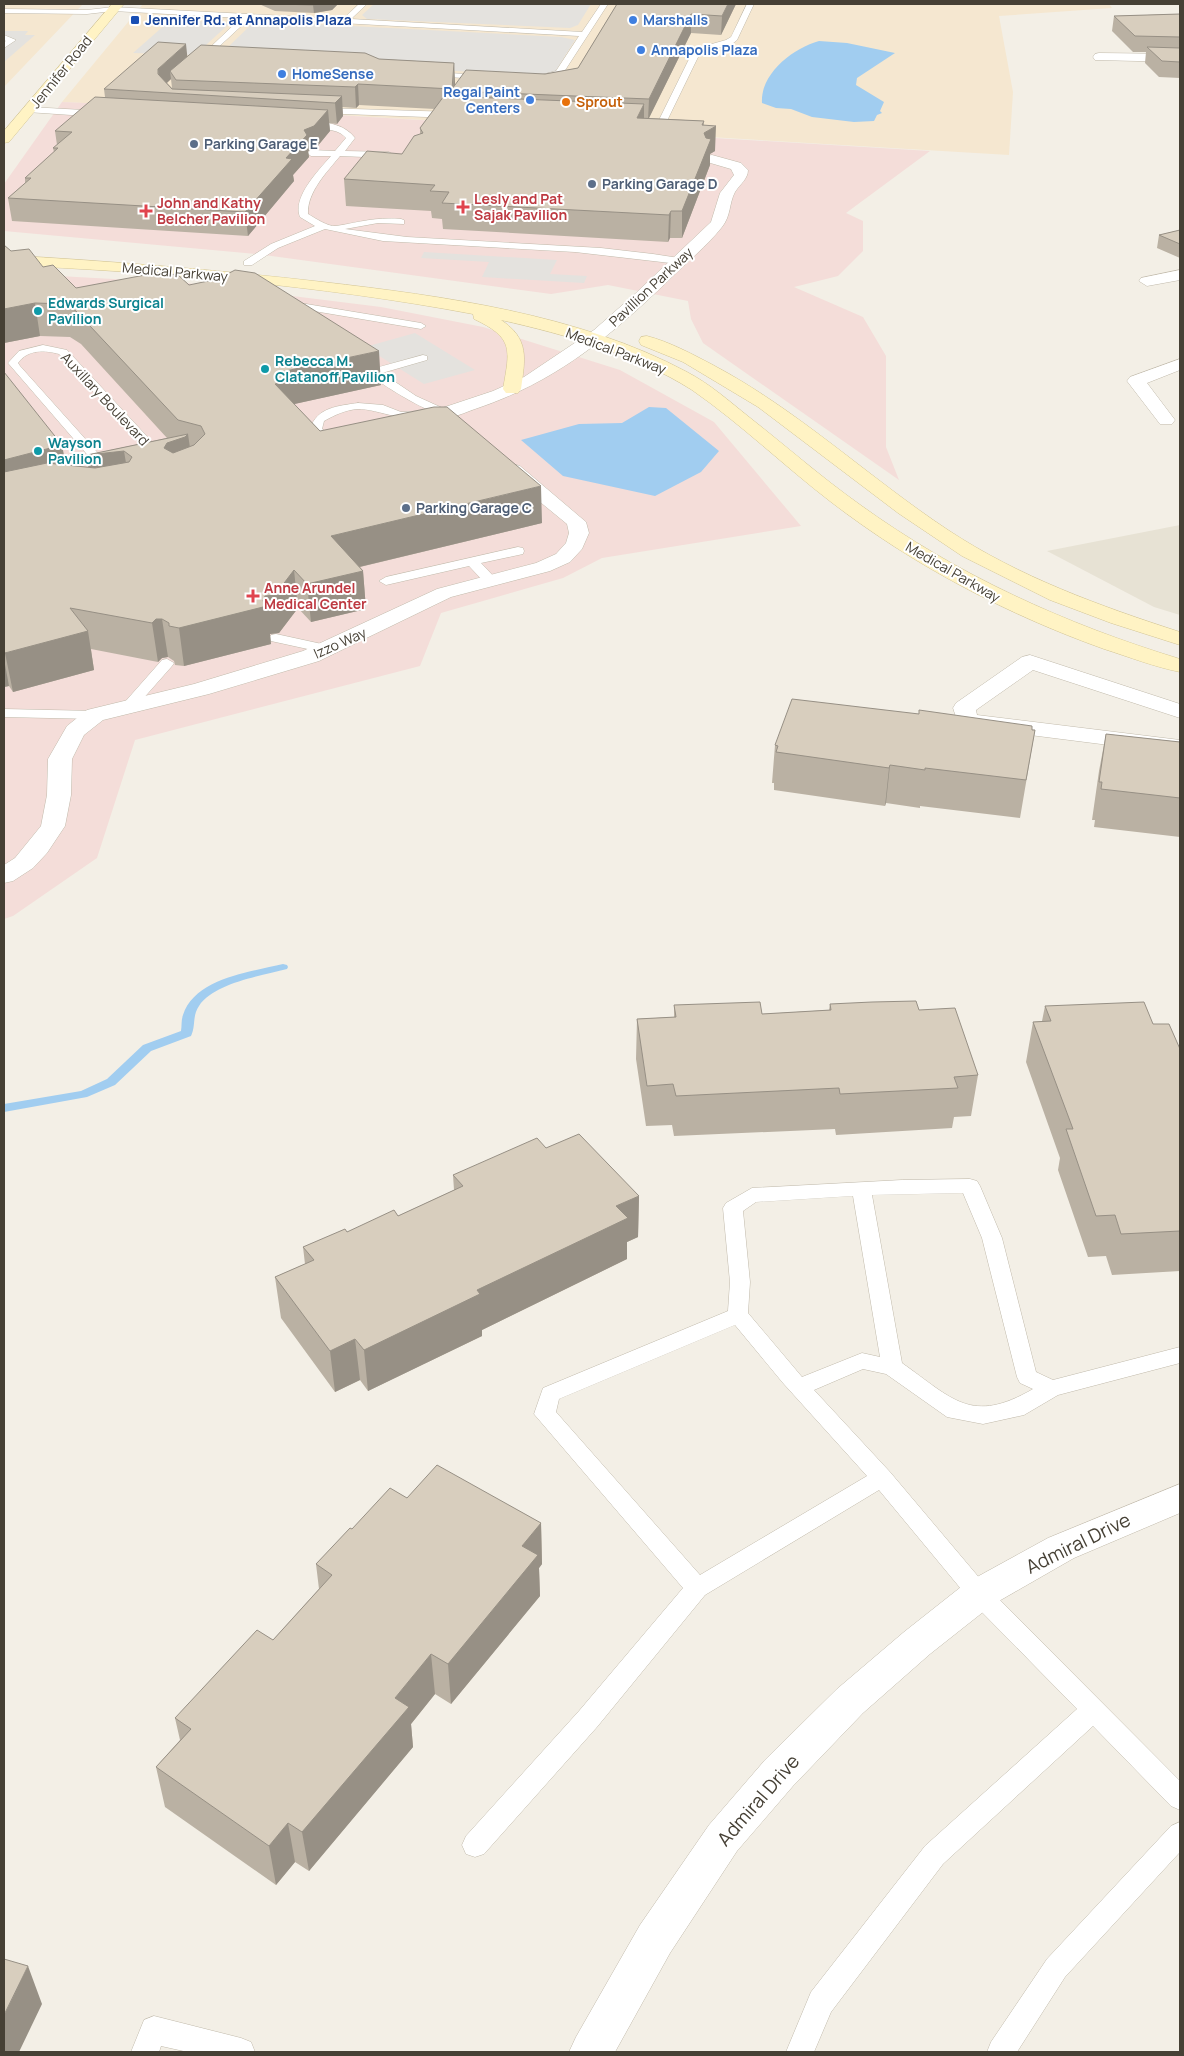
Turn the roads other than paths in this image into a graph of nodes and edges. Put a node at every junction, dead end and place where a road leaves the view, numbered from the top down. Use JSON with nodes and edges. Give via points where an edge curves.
{"nodes":[{"id":1,"x":87,"y":4,"type":"edge"},
{"id":2,"x":236,"y":4,"type":"edge"},
{"id":3,"x":363,"y":4,"type":"edge"},
{"id":4,"x":604,"y":4,"type":"edge"},
{"id":5,"x":750,"y":4,"type":"edge"},
{"id":6,"x":115,"y":6,"type":"edge"},
{"id":7,"x":4,"y":11,"type":"edge"},
{"id":8,"x":224,"y":15,"type":"junction"},
{"id":9,"x":248,"y":16,"type":"junction"},
{"id":10,"x":344,"y":22,"type":"junction"},
{"id":11,"x":584,"y":34,"type":"junction"},
{"id":12,"x":4,"y":37,"type":"edge"},
{"id":13,"x":4,"y":46,"type":"edge"},
{"id":14,"x":225,"y":56,"type":"edge"},
{"id":15,"x":1098,"y":57,"type":"dead end"},
{"id":16,"x":1180,"y":58,"type":"edge"},
{"id":17,"x":423,"y":73,"type":"edge"},
{"id":18,"x":494,"y":77,"type":"edge"},
{"id":19,"x":532,"y":79,"type":"edge"},
{"id":20,"x":30,"y":110,"type":"junction"},
{"id":21,"x":312,"y":111,"type":"edge"},
{"id":22,"x":110,"y":114,"type":"edge"},
{"id":23,"x":463,"y":115,"type":"edge"},
{"id":24,"x":298,"y":124,"type":"edge"},
{"id":25,"x":631,"y":124,"type":"edge"},
{"id":26,"x":4,"y":126,"type":"edge"},
{"id":27,"x":4,"y":140,"type":"edge"},
{"id":28,"x":339,"y":152,"type":"junction"},
{"id":29,"x":311,"y":154,"type":"edge"},
{"id":30,"x":401,"y":156,"type":"edge"},
{"id":31,"x":712,"y":159,"type":"edge"},
{"id":32,"x":401,"y":222,"type":"dead end"},
{"id":33,"x":327,"y":227,"type":"junction"},
{"id":34,"x":414,"y":228,"type":"dead end"},
{"id":35,"x":409,"y":240,"type":"junction"},
{"id":36,"x":39,"y":246,"type":"dead end"},
{"id":37,"x":146,"y":253,"type":"dead end"},
{"id":38,"x":173,"y":256,"type":"dead end"},
{"id":39,"x":4,"y":260,"type":"edge"},
{"id":40,"x":680,"y":261,"type":"junction"},
{"id":41,"x":248,"y":263,"type":"junction"},
{"id":42,"x":1180,"y":275,"type":"edge"},
{"id":43,"x":1147,"y":281,"type":"dead end"},
{"id":44,"x":458,"y":307,"type":"junction"},
{"id":45,"x":294,"y":318,"type":"edge"},
{"id":46,"x":421,"y":326,"type":"dead end"},
{"id":47,"x":608,"y":327,"type":"junction"},
{"id":48,"x":592,"y":339,"type":"junction"},
{"id":49,"x":350,"y":356,"type":"edge"},
{"id":50,"x":423,"y":358,"type":"dead end"},
{"id":51,"x":1180,"y":364,"type":"edge"},
{"id":52,"x":373,"y":372,"type":"junction"},
{"id":53,"x":512,"y":389,"type":"junction"},
{"id":54,"x":452,"y":419,"type":"junction"},
{"id":55,"x":1166,"y":420,"type":"dead end"},
{"id":56,"x":345,"y":443,"type":"edge"},
{"id":57,"x":496,"y":455,"type":"edge"},
{"id":58,"x":144,"y":464,"type":"edge"},
{"id":59,"x":95,"y":477,"type":"edge"},
{"id":60,"x":518,"y":551,"type":"dead end"},
{"id":61,"x":472,"y":561,"type":"junction"},
{"id":62,"x":386,"y":581,"type":"dead end"},
{"id":63,"x":491,"y":581,"type":"junction"},
{"id":64,"x":276,"y":638,"type":"dead end"},
{"id":65,"x":1180,"y":639,"type":"edge"},
{"id":66,"x":326,"y":649,"type":"junction"},
{"id":67,"x":167,"y":663,"type":"dead end"},
{"id":68,"x":1180,"y":666,"type":"edge"},
{"id":69,"x":129,"y":706,"type":"junction"},
{"id":70,"x":1180,"y":711,"type":"edge"},
{"id":71,"x":4,"y":713,"type":"edge"},
{"id":72,"x":95,"y":715,"type":"junction"},
{"id":73,"x":1180,"y":747,"type":"edge"},
{"id":74,"x":5,"y":875,"type":"edge"},
{"id":75,"x":861,"y":1189,"type":"junction"},
{"id":76,"x":738,"y":1315,"type":"junction"},
{"id":77,"x":1180,"y":1356,"type":"edge"},
{"id":78,"x":892,"y":1367,"type":"junction"},
{"id":79,"x":799,"y":1387,"type":"junction"},
{"id":80,"x":1052,"y":1388,"type":"junction"},
{"id":81,"x":882,"y":1478,"type":"junction"},
{"id":82,"x":1180,"y":1498,"type":"edge"},
{"id":83,"x":697,"y":1588,"type":"junction"},
{"id":84,"x":979,"y":1594,"type":"junction"},
{"id":85,"x":1093,"y":1710,"type":"junction"},
{"id":86,"x":1180,"y":1798,"type":"edge"},
{"id":87,"x":1180,"y":1834,"type":"edge"},
{"id":88,"x":475,"y":1845,"type":"dead end"},
{"id":89,"x":145,"y":2052,"type":"edge"},
{"id":90,"x":241,"y":2052,"type":"edge"},
{"id":91,"x":592,"y":2052,"type":"edge"},
{"id":92,"x":800,"y":2052,"type":"edge"},
{"id":93,"x":1001,"y":2052,"type":"edge"}],
"edges":[{"from":1,"to":6,"type":"lane"},
{"from":2,"to":8,"type":"lane"},
{"from":3,"to":10,"type":"lane"},
{"from":4,"to":11,"type":"lane"},
{"from":5,"to":25,"type":"lane","via":[[734,38],[697,51],[661,125]]},
{"from":6,"to":7,"type":"lane","via":[[86,12]]},
{"from":6,"to":8,"type":"lane"},
{"from":6,"to":20,"type":"main road","name":"Jennifer Road"},
{"from":8,"to":9,"type":"lane"},
{"from":9,"to":10,"type":"lane"},
{"from":9,"to":14,"type":"lane","via":[[203,58]]},
{"from":10,"to":11,"type":"lane"},
{"from":11,"to":19,"type":"lane","via":[[559,73]]},
{"from":12,"to":13,"type":"lane","via":[[12,40]]},
{"from":15,"to":16,"type":"street"},
{"from":17,"to":18,"type":"lane"},
{"from":20,"to":22,"type":"lane"},
{"from":20,"to":26,"type":"main road"},
{"from":20,"to":27,"type":"main road","name":"Jennifer Road"},
{"from":21,"to":23,"type":"lane"},
{"from":24,"to":28,"type":"lane","name":"Medical Parkway","via":[[328,126],[348,133],[351,138]]},
{"from":28,"to":29,"type":"lane"},
{"from":28,"to":30,"type":"lane"},
{"from":28,"to":33,"type":"lane","name":"Medical Parkway","via":[[308,194],[301,210],[303,215]]},
{"from":31,"to":40,"type":"street","name":"Pavillion Parkway","via":[[736,166],[741,175],[730,187],[717,224]]},
{"from":32,"to":33,"type":"lane","via":[[378,220]]},
{"from":33,"to":35,"type":"lane","name":"Medical Parkway"},
{"from":33,"to":41,"type":"lane","name":"Medical Parkway","via":[[279,242]]},
{"from":34,"to":35,"type":"lane"},
{"from":35,"to":40,"type":"lane","name":"Medical Parkway","via":[[615,253]]},
{"from":36,"to":37,"type":"main road","name":"Medical Parkway"},
{"from":38,"to":41,"type":"main road","name":"Medical Parkway"},
{"from":39,"to":44,"type":"main road","name":"Medical Parkway","via":[[241,278],[397,296]]},
{"from":40,"to":47,"type":"street","name":"Pavillion Parkway"},
{"from":41,"to":47,"type":"main road","name":"Medical Parkway","via":[[492,299]]},
{"from":42,"to":43,"type":"street"},
{"from":44,"to":48,"type":"main road","name":"Medical Parkway","via":[[517,318]]},
{"from":44,"to":53,"type":"main road","via":[[499,326],[514,342],[518,362]]},
{"from":45,"to":46,"type":"lane","via":[[279,305]]},
{"from":47,"to":48,"type":"street","name":"Pavillion Parkway"},
{"from":47,"to":65,"type":"main road","name":"Medical Parkway","via":[[696,362],[737,383],[776,409],[916,517],[972,553],[1054,593]]},
{"from":48,"to":53,"type":"street","name":"Pavillion Parkway","via":[[530,381]]},
{"from":48,"to":68,"type":"main road","name":"Medical Parkway","via":[[650,361],[697,386],[852,508],[918,554],[958,577],[1014,605],[1098,640]]},
{"from":49,"to":52,"type":"lane"},
{"from":50,"to":52,"type":"lane"},
{"from":51,"to":55,"type":"street","via":[[1136,381]]},
{"from":52,"to":54,"type":"lane"},
{"from":53,"to":54,"type":"street","name":"Pavillion Parkway"},
{"from":54,"to":56,"type":"lane","via":[[402,421],[383,408],[358,406],[334,410],[319,419],[316,429],[319,434]]},
{"from":57,"to":63,"type":"street","name":"Izzo Way","via":[[576,522],[579,534],[575,545],[563,558],[543,568]]},
{"from":58,"to":59,"type":"lane","name":"Auxillary Boulevard","via":[[168,460],[63,352],[38,348],[20,354],[13,362],[15,367],[113,471]]},
{"from":60,"to":61,"type":"lane"},
{"from":61,"to":62,"type":"lane"},
{"from":61,"to":63,"type":"lane"},
{"from":63,"to":66,"type":"street","name":"Izzo Way","via":[[444,593]]},
{"from":64,"to":66,"type":"lane"},
{"from":66,"to":69,"type":"street","name":"Izzo Way","via":[[235,679]]},
{"from":67,"to":69,"type":"lane"},
{"from":69,"to":72,"type":"street","name":"Izzo Way"},
{"from":70,"to":73,"type":"street","via":[[1030,662],[964,708],[967,721]]},
{"from":71,"to":72,"type":"lane"},
{"from":72,"to":74,"type":"street","name":"Izzo Way","via":[[75,731],[60,759],[59,795],[53,826],[24,863]]},
{"from":75,"to":76,"type":"lane","via":[[752,1194],[733,1208],[740,1282]]},
{"from":75,"to":78,"type":"lane"},
{"from":75,"to":80,"type":"lane","via":[[970,1186],[992,1238],[1027,1377]]},
{"from":76,"to":79,"type":"lane"},
{"from":76,"to":83,"type":"lane","via":[[550,1394],[545,1414]]},
{"from":77,"to":80,"type":"lane"},
{"from":78,"to":79,"type":"lane","via":[[862,1361]]},
{"from":78,"to":80,"type":"lane","via":[[955,1411],[983,1416],[1016,1409]]},
{"from":79,"to":81,"type":"lane"},
{"from":81,"to":83,"type":"lane"},
{"from":81,"to":84,"type":"lane"},
{"from":82,"to":84,"type":"street","name":"Admiral Drive","via":[[1061,1548]]},
{"from":83,"to":88,"type":"lane","via":[[588,1719]]},
{"from":84,"to":85,"type":"lane"},
{"from":84,"to":91,"type":"street","name":"Admiral Drive","via":[[850,1702],[780,1773],[723,1838],[655,1939]]},
{"from":85,"to":86,"type":"lane"},
{"from":85,"to":92,"type":"lane","via":[[934,1856],[821,2002]]},
{"from":87,"to":93,"type":"lane","via":[[1056,1968]]},
{"from":89,"to":90,"type":"lane","via":[[154,2030]]}]}
